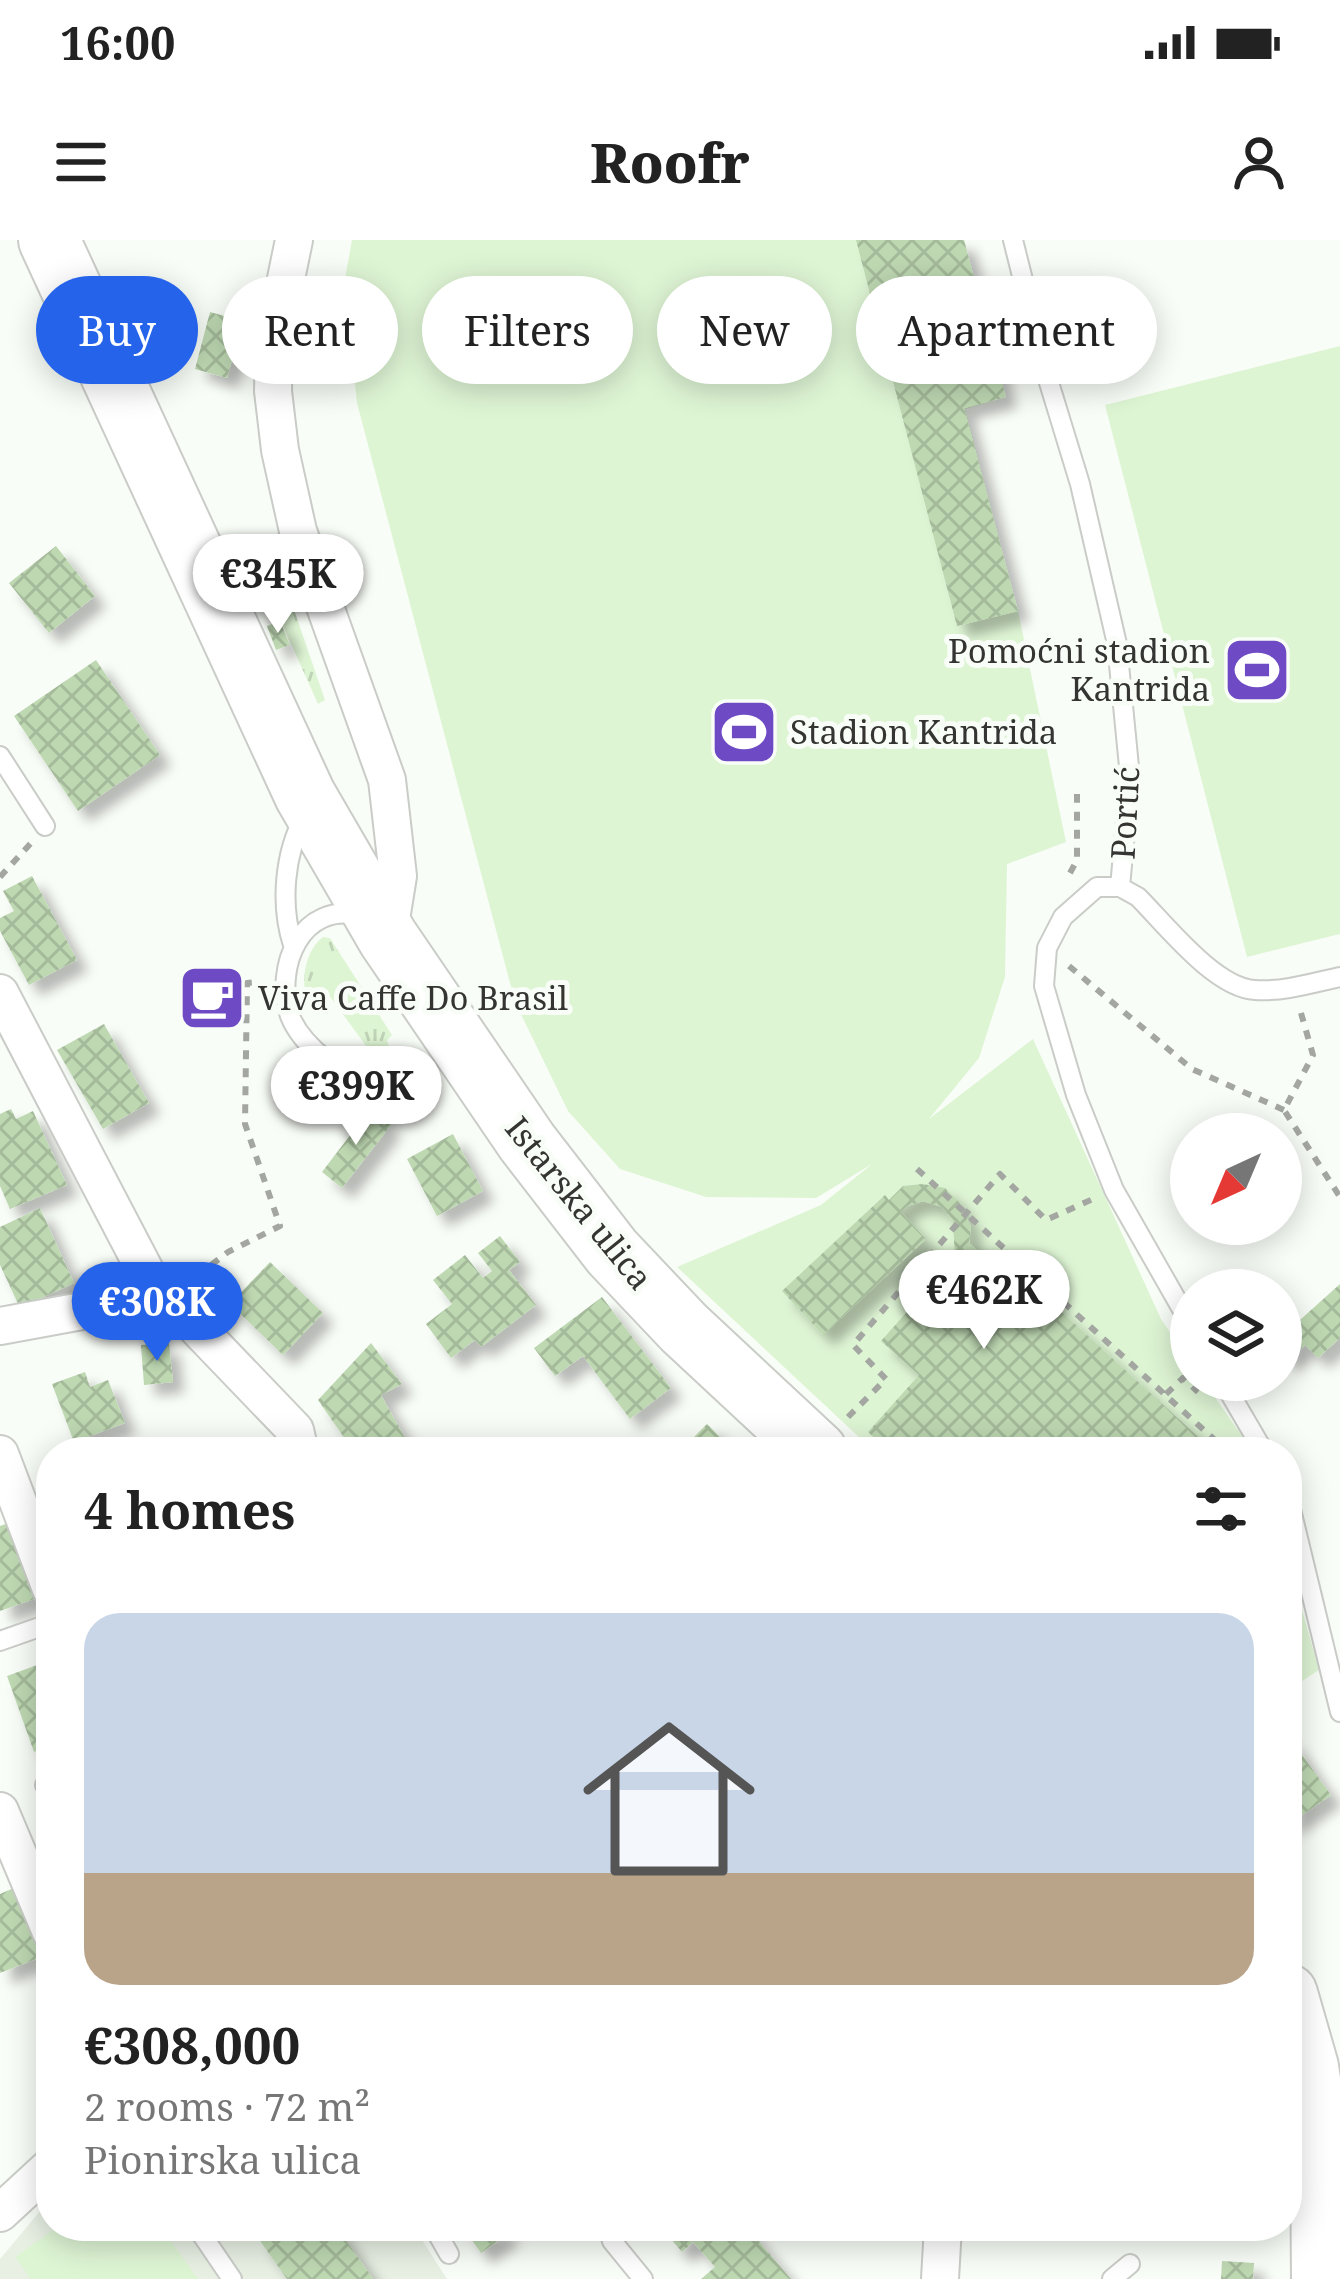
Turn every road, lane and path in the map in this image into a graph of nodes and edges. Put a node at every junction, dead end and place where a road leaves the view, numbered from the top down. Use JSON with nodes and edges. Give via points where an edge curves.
{"nodes":[{"id":1,"x":49,"y":240,"type":"edge"},
{"id":2,"x":295,"y":240,"type":"edge"},
{"id":3,"x":1013,"y":240,"type":"edge"},
{"id":4,"x":0,"y":756,"type":"edge"},
{"id":5,"x":1076,"y":794,"type":"dead end"},
{"id":6,"x":311,"y":806,"type":"junction"},
{"id":7,"x":387,"y":808,"type":"junction"},
{"id":8,"x":45,"y":826,"type":"dead end"},
{"id":9,"x":342,"y":861,"type":"junction"},
{"id":10,"x":10,"y":867,"type":"dead end"},
{"id":11,"x":1069,"y":874,"type":"dead end"},
{"id":12,"x":0,"y":877,"type":"edge"},
{"id":13,"x":1120,"y":887,"type":"junction"},
{"id":14,"x":385,"y":932,"type":"junction"},
{"id":15,"x":293,"y":945,"type":"junction"},
{"id":16,"x":1047,"y":949,"type":"junction"},
{"id":17,"x":1340,"y":977,"type":"edge"},
{"id":18,"x":263,"y":981,"type":"dead end"},
{"id":19,"x":1289,"y":988,"type":"junction"},
{"id":20,"x":0,"y":993,"type":"edge"},
{"id":21,"x":370,"y":1073,"type":"dead end"},
{"id":22,"x":1283,"y":1110,"type":"junction"},
{"id":23,"x":917,"y":1169,"type":"dead end"},
{"id":24,"x":1114,"y":1190,"type":"junction"},
{"id":25,"x":1340,"y":1197,"type":"edge"},
{"id":26,"x":968,"y":1214,"type":"junction"},
{"id":27,"x":149,"y":1277,"type":"junction"},
{"id":28,"x":196,"y":1277,"type":"dead end"},
{"id":29,"x":1170,"y":1288,"type":"edge"},
{"id":30,"x":0,"y":1326,"type":"edge"},
{"id":31,"x":1170,"y":1390,"type":"edge"},
{"id":32,"x":1166,"y":1394,"type":"junction"},
{"id":33,"x":1230,"y":1401,"type":"edge"},
{"id":34,"x":831,"y":1436,"type":"edge"},
{"id":35,"x":297,"y":1437,"type":"edge"},
{"id":36,"x":1212,"y":1437,"type":"edge"},
{"id":37,"x":1254,"y":1437,"type":"edge"},
{"id":38,"x":4,"y":1479,"type":"edge"},
{"id":39,"x":36,"y":1554,"type":"edge"},
{"id":40,"x":1302,"y":1566,"type":"edge"},
{"id":41,"x":1340,"y":1614,"type":"edge"},
{"id":42,"x":1318,"y":1621,"type":"junction"},
{"id":43,"x":36,"y":1628,"type":"edge"},
{"id":44,"x":0,"y":1641,"type":"edge"},
{"id":45,"x":1340,"y":1712,"type":"edge"},
{"id":46,"x":0,"y":1811,"type":"edge"},
{"id":47,"x":7,"y":1850,"type":"edge"},
{"id":48,"x":36,"y":1904,"type":"edge"},
{"id":49,"x":1302,"y":2032,"type":"edge"},
{"id":50,"x":36,"y":2181,"type":"edge"},
{"id":51,"x":0,"y":2213,"type":"edge"},
{"id":52,"x":206,"y":2241,"type":"edge"},
{"id":53,"x":442,"y":2241,"type":"edge"},
{"id":54,"x":613,"y":2241,"type":"edge"},
{"id":55,"x":942,"y":2241,"type":"edge"},
{"id":56,"x":449,"y":2254,"type":"dead end"},
{"id":57,"x":1130,"y":2264,"type":"dead end"},
{"id":58,"x":232,"y":2279,"type":"edge"},
{"id":59,"x":643,"y":2279,"type":"edge"},
{"id":60,"x":940,"y":2279,"type":"edge"},
{"id":61,"x":1112,"y":2279,"type":"edge"},
{"id":62,"x":1322,"y":2279,"type":"edge"}],
"edges":[{"from":1,"to":6,"type":"main road","name":"Istarska ulica"},
{"from":2,"to":7,"type":"street","via":[[274,337],[280,451],[298,531],[387,780]]},
{"from":3,"to":13,"type":"lane","name":"Portić","via":[[1118,644],[1130,777]]},
{"from":4,"to":8,"type":"lane"},
{"from":5,"to":11,"type":"path","via":[[1077,860]]},
{"from":6,"to":9,"type":"main road","name":"Istarska ulica"},
{"from":6,"to":15,"type":"lane","via":[[289,850]]},
{"from":7,"to":9,"type":"street"},
{"from":7,"to":14,"type":"street","via":[[398,876]]},
{"from":9,"to":14,"type":"main road","name":"Istarska ulica"},
{"from":10,"to":12,"type":"path"},
{"from":13,"to":16,"type":"lane","name":"Portić","via":[[1097,886],[1063,916]]},
{"from":13,"to":19,"type":"lane","via":[[1230,985]]},
{"from":14,"to":15,"type":"lane","via":[[354,914],[329,915]]},
{"from":14,"to":34,"type":"main road","name":"Istarska ulica","via":[[526,1142],[612,1252],[684,1328]]},
{"from":15,"to":21,"type":"lane","via":[[286,988],[296,1028],[330,1063]]},
{"from":16,"to":22,"type":"path","via":[[1192,1069]]},
{"from":16,"to":24,"type":"lane","via":[[1044,986]]},
{"from":17,"to":19,"type":"lane"},
{"from":18,"to":28,"type":"path","via":[[247,983],[245,1124],[280,1226]]},
{"from":19,"to":22,"type":"path","via":[[1313,1055]]},
{"from":20,"to":27,"type":"street"},
{"from":22,"to":25,"type":"path"},
{"from":23,"to":26,"type":"path"},
{"from":24,"to":26,"type":"path","via":[[1046,1220],[1000,1174]]},
{"from":24,"to":29,"type":"lane"},
{"from":26,"to":32,"type":"path"},
{"from":26,"to":34,"type":"path","via":[[853,1345],[886,1379]]},
{"from":27,"to":30,"type":"street","via":[[121,1304]]},
{"from":27,"to":35,"type":"street"},
{"from":31,"to":32,"type":"path"},
{"from":32,"to":36,"type":"path"},
{"from":33,"to":37,"type":"lane"},
{"from":38,"to":39,"type":"street"},
{"from":40,"to":42,"type":"lane"},
{"from":41,"to":42,"type":"lane"},
{"from":42,"to":45,"type":"lane"},
{"from":43,"to":44,"type":"lane"},
{"from":46,"to":47,"type":"street"},
{"from":47,"to":48,"type":"street"},
{"from":49,"to":62,"type":"main road","via":[[1315,2064]]},
{"from":50,"to":51,"type":"street"},
{"from":52,"to":58,"type":"lane"},
{"from":53,"to":56,"type":"lane"},
{"from":54,"to":59,"type":"lane"},
{"from":55,"to":60,"type":"street"},
{"from":57,"to":61,"type":"lane"}]}
